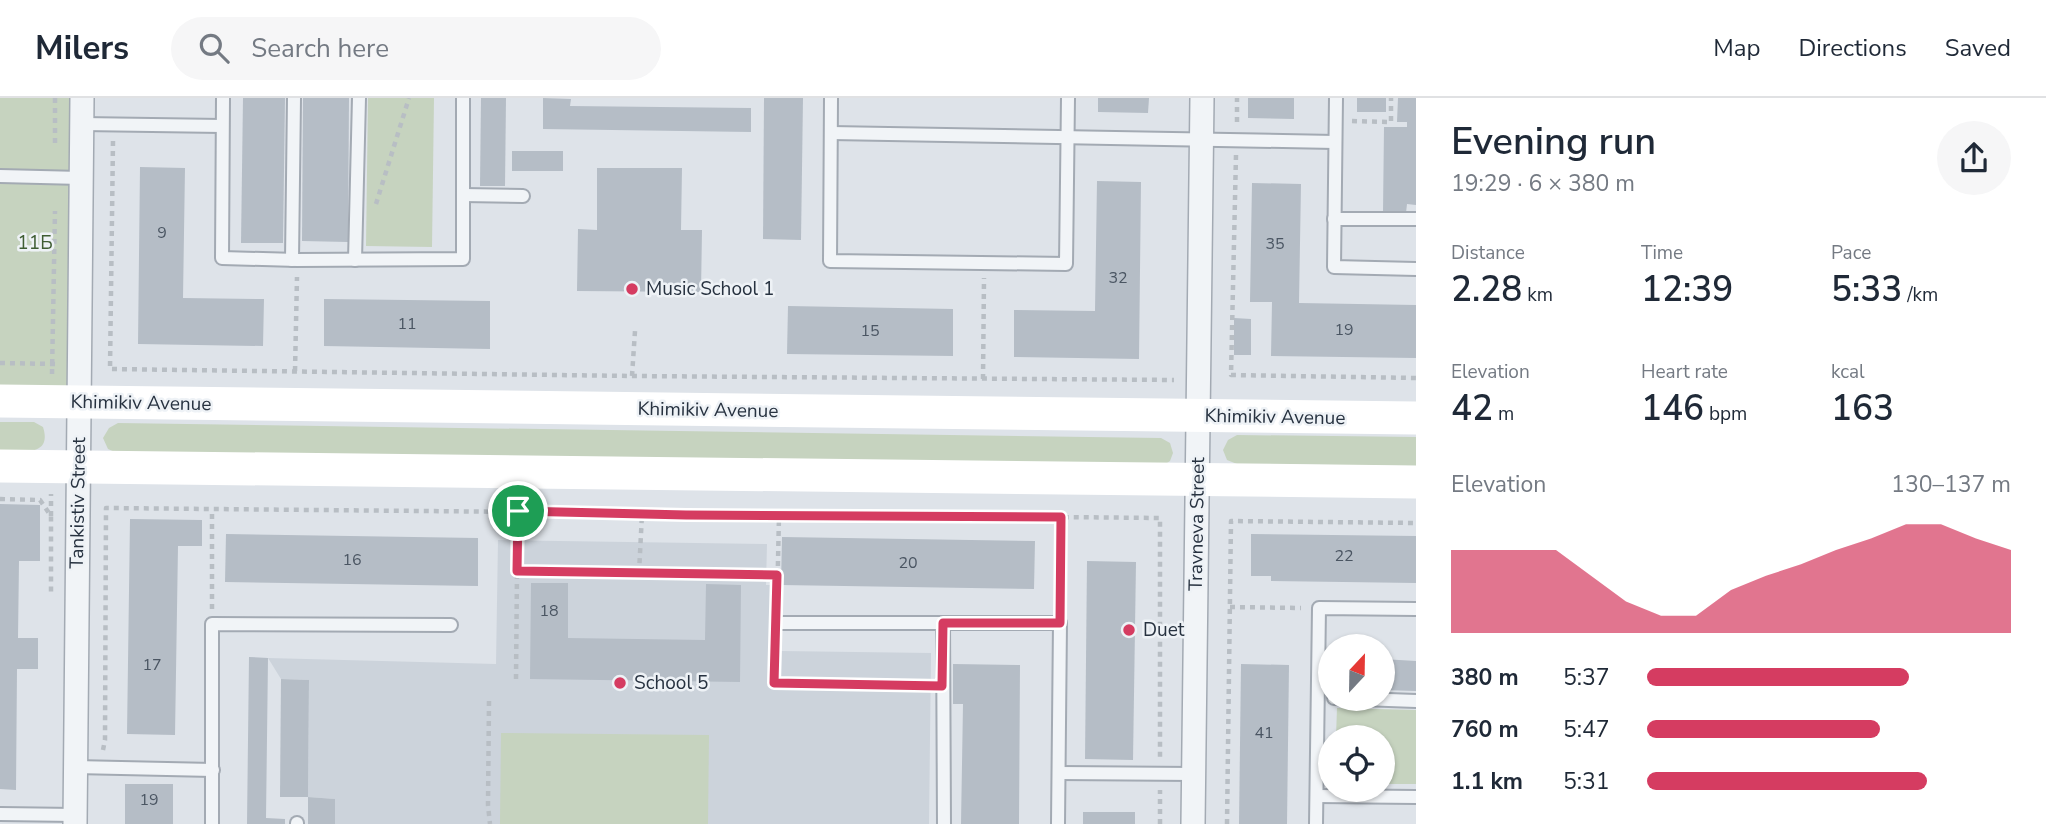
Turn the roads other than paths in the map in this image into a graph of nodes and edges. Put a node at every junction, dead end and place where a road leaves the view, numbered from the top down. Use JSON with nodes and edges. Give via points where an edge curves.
{"nodes":[{"id":1,"x":82,"y":98,"type":"edge"},
{"id":2,"x":223,"y":98,"type":"edge"},
{"id":3,"x":294,"y":98,"type":"edge"},
{"id":4,"x":359,"y":98,"type":"edge"},
{"id":5,"x":463,"y":98,"type":"edge"},
{"id":6,"x":831,"y":98,"type":"edge"},
{"id":7,"x":1068,"y":98,"type":"edge"},
{"id":8,"x":1202,"y":98,"type":"edge"},
{"id":9,"x":1336,"y":98,"type":"edge"},
{"id":10,"x":82,"y":124,"type":"junction"},
{"id":11,"x":222,"y":126,"type":"junction"},
{"id":12,"x":831,"y":134,"type":"junction"},
{"id":13,"x":1068,"y":137,"type":"junction"},
{"id":14,"x":1202,"y":139,"type":"junction"},
{"id":15,"x":1335,"y":142,"type":"junction"},
{"id":16,"x":0,"y":176,"type":"edge"},
{"id":17,"x":81,"y":178,"type":"junction"},
{"id":18,"x":463,"y":195,"type":"junction"},
{"id":19,"x":523,"y":196,"type":"dead end"},
{"id":20,"x":1334,"y":219,"type":"junction"},
{"id":21,"x":1416,"y":219,"type":"edge"},
{"id":22,"x":295,"y":260,"type":"junction"},
{"id":23,"x":355,"y":260,"type":"junction"},
{"id":24,"x":1416,"y":269,"type":"edge"},
{"id":25,"x":0,"y":401,"type":"edge"},
{"id":26,"x":79,"y":402,"type":"junction"},
{"id":27,"x":1199,"y":416,"type":"junction"},
{"id":28,"x":1416,"y":418,"type":"edge"},
{"id":29,"x":0,"y":466,"type":"edge"},
{"id":30,"x":79,"y":467,"type":"junction"},
{"id":31,"x":1198,"y":480,"type":"junction"},
{"id":32,"x":1416,"y":482,"type":"edge"},
{"id":33,"x":1416,"y":610,"type":"edge"},
{"id":34,"x":778,"y":623,"type":"road end"},
{"id":35,"x":943,"y":623,"type":"junction"},
{"id":36,"x":451,"y":625,"type":"dead end"},
{"id":37,"x":1321,"y":634,"type":"edge"},
{"id":38,"x":1395,"y":700,"type":"edge"},
{"id":39,"x":1416,"y":701,"type":"edge"},
{"id":40,"x":1326,"y":711,"type":"edge"},
{"id":41,"x":75,"y":767,"type":"junction"},
{"id":42,"x":213,"y":769,"type":"junction"},
{"id":43,"x":1059,"y":773,"type":"junction"},
{"id":44,"x":1194,"y":774,"type":"junction"},
{"id":45,"x":1317,"y":796,"type":"junction"},
{"id":46,"x":1416,"y":797,"type":"edge"},
{"id":47,"x":0,"y":814,"type":"edge"},
{"id":48,"x":75,"y":820,"type":"edge"},
{"id":49,"x":212,"y":824,"type":"edge"},
{"id":50,"x":944,"y":824,"type":"edge"},
{"id":51,"x":1058,"y":824,"type":"edge"},
{"id":52,"x":1194,"y":824,"type":"edge"},
{"id":53,"x":1317,"y":824,"type":"edge"}],
"edges":[{"from":1,"to":10,"type":"street","name":"Tankistiv Street"},
{"from":2,"to":11,"type":"lane"},
{"from":3,"to":22,"type":"lane"},
{"from":4,"to":23,"type":"lane"},
{"from":5,"to":18,"type":"lane"},
{"from":6,"to":12,"type":"lane"},
{"from":7,"to":13,"type":"lane"},
{"from":8,"to":14,"type":"street","name":"Travneva Street"},
{"from":9,"to":15,"type":"lane"},
{"from":10,"to":11,"type":"lane"},
{"from":10,"to":17,"type":"street","name":"Tankistiv Street"},
{"from":11,"to":22,"type":"lane","via":[[222,258]]},
{"from":12,"to":13,"type":"lane"},
{"from":12,"to":13,"type":"lane","via":[[830,261],[984,265],[1066,264]]},
{"from":13,"to":14,"type":"lane"},
{"from":14,"to":15,"type":"lane"},
{"from":14,"to":27,"type":"street","name":"Travneva Street"},
{"from":15,"to":20,"type":"lane"},
{"from":16,"to":17,"type":"lane"},
{"from":17,"to":26,"type":"street","name":"Tankistiv Street"},
{"from":18,"to":19,"type":"lane"},
{"from":18,"to":23,"type":"lane","via":[[463,260]]},
{"from":20,"to":21,"type":"lane"},
{"from":20,"to":24,"type":"lane","via":[[1334,267]]},
{"from":22,"to":23,"type":"lane"},
{"from":25,"to":26,"type":"main road","name":"Khimikiv Avenue"},
{"from":26,"to":27,"type":"main road","name":"Khimikiv Avenue"},
{"from":26,"to":30,"type":"street","name":"Tankistiv Street"},
{"from":27,"to":28,"type":"main road","name":"Khimikiv Avenue"},
{"from":27,"to":31,"type":"street","name":"Travneva Street"},
{"from":29,"to":30,"type":"main road"},
{"from":30,"to":31,"type":"main road"},
{"from":30,"to":41,"type":"street","name":"Tankistiv Street"},
{"from":31,"to":32,"type":"main road"},
{"from":31,"to":44,"type":"street","name":"Travneva Street"},
{"from":33,"to":37,"type":"lane","via":[[1319,608]]},
{"from":34,"to":35,"type":"lane"},
{"from":35,"to":43,"type":"lane","via":[[1060,623]]},
{"from":35,"to":50,"type":"lane"},
{"from":36,"to":42,"type":"lane","via":[[212,624]]},
{"from":38,"to":39,"type":"lane"},
{"from":40,"to":45,"type":"lane"},
{"from":41,"to":42,"type":"lane"},
{"from":41,"to":48,"type":"street","name":"Tankistiv Street"},
{"from":42,"to":49,"type":"lane"},
{"from":43,"to":44,"type":"lane"},
{"from":43,"to":51,"type":"lane"},
{"from":44,"to":52,"type":"street","name":"Travneva Street"},
{"from":45,"to":46,"type":"lane"},
{"from":45,"to":53,"type":"lane"},
{"from":47,"to":48,"type":"lane"}]}
